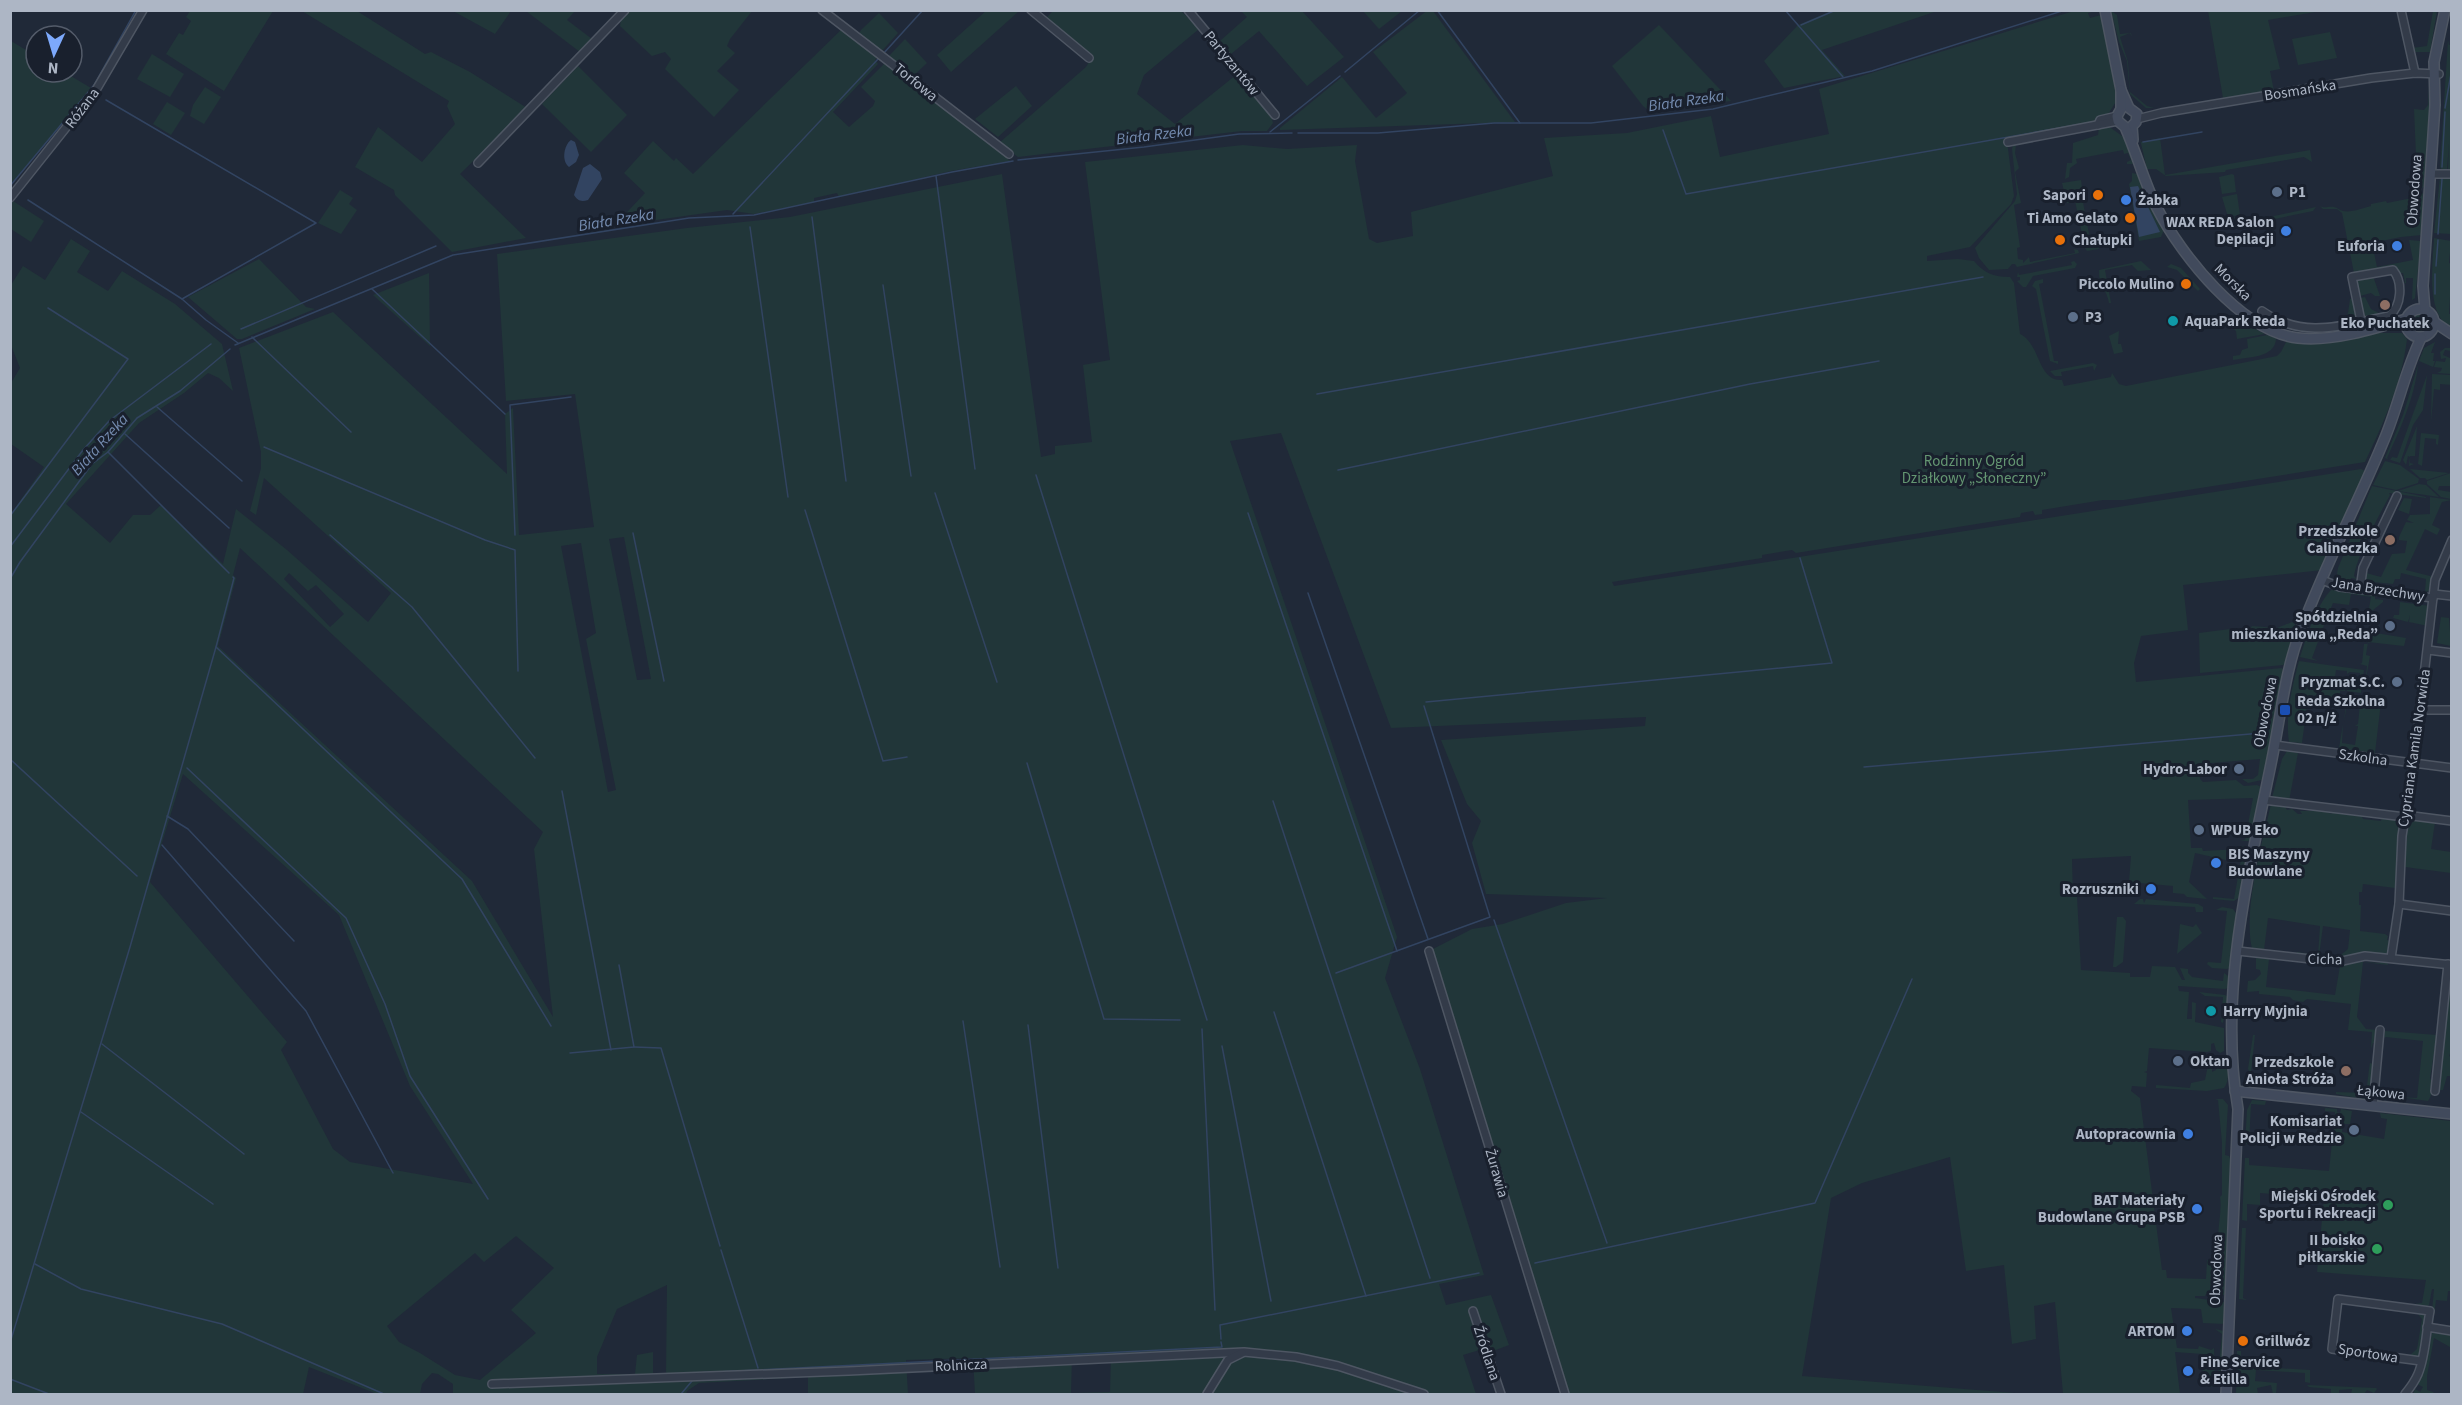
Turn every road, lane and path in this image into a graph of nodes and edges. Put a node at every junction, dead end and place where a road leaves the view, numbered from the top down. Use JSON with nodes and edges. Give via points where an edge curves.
{"nodes":[{"id":1,"x":143,"y":10,"type":"edge"},
{"id":2,"x":625,"y":10,"type":"edge"},
{"id":3,"x":822,"y":10,"type":"edge"},
{"id":4,"x":1031,"y":10,"type":"edge"},
{"id":5,"x":1188,"y":10,"type":"edge"},
{"id":6,"x":2104,"y":10,"type":"edge"},
{"id":7,"x":2401,"y":10,"type":"edge"},
{"id":8,"x":2445,"y":10,"type":"edge"},
{"id":9,"x":1089,"y":58,"type":"dead end"},
{"id":10,"x":2415,"y":73,"type":"junction"},
{"id":11,"x":2437,"y":74,"type":"junction"},
{"id":12,"x":1275,"y":115,"type":"dead end"},
{"id":13,"x":2127,"y":117,"type":"junction"},
{"id":14,"x":2008,"y":142,"type":"dead end"},
{"id":15,"x":1009,"y":154,"type":"dead end"},
{"id":16,"x":478,"y":163,"type":"dead end"},
{"id":17,"x":2431,"y":174,"type":"junction"},
{"id":18,"x":2451,"y":174,"type":"edge"},
{"id":19,"x":10,"y":198,"type":"edge"},
{"id":20,"x":2421,"y":309,"type":"junction"},
{"id":21,"x":2262,"y":311,"type":"dead end"},
{"id":22,"x":2362,"y":326,"type":"junction"},
{"id":23,"x":2433,"y":327,"type":"junction"},
{"id":24,"x":2411,"y":330,"type":"junction"},
{"id":25,"x":2451,"y":335,"type":"edge"},
{"id":26,"x":2397,"y":496,"type":"dead end"},
{"id":27,"x":2451,"y":540,"type":"edge"},
{"id":28,"x":2322,"y":580,"type":"junction"},
{"id":29,"x":2360,"y":589,"type":"junction"},
{"id":30,"x":2433,"y":596,"type":"junction"},
{"id":31,"x":2451,"y":596,"type":"edge"},
{"id":32,"x":2428,"y":650,"type":"junction"},
{"id":33,"x":2451,"y":654,"type":"edge"},
{"id":34,"x":2420,"y":710,"type":"junction"},
{"id":35,"x":2451,"y":710,"type":"edge"},
{"id":36,"x":2275,"y":745,"type":"junction"},
{"id":37,"x":2413,"y":763,"type":"junction"},
{"id":38,"x":2451,"y":768,"type":"edge"},
{"id":39,"x":2263,"y":800,"type":"junction"},
{"id":40,"x":2405,"y":816,"type":"junction"},
{"id":41,"x":2451,"y":821,"type":"edge"},
{"id":42,"x":2399,"y":904,"type":"junction"},
{"id":43,"x":2451,"y":911,"type":"edge"},
{"id":44,"x":1429,"y":951,"type":"dead end"},
{"id":45,"x":2238,"y":951,"type":"junction"},
{"id":46,"x":2391,"y":958,"type":"junction"},
{"id":47,"x":2450,"y":964,"type":"edge"},
{"id":48,"x":2380,"y":1030,"type":"dead end"},
{"id":49,"x":2235,"y":1091,"type":"junction"},
{"id":50,"x":2435,"y":1091,"type":"dead end"},
{"id":51,"x":2373,"y":1106,"type":"junction"},
{"id":52,"x":2451,"y":1114,"type":"edge"},
{"id":53,"x":1473,"y":1311,"type":"dead end"},
{"id":54,"x":2427,"y":1328,"type":"junction"},
{"id":55,"x":2451,"y":1331,"type":"edge"},
{"id":56,"x":1244,"y":1352,"type":"junction"},
{"id":57,"x":2421,"y":1361,"type":"junction"},
{"id":58,"x":492,"y":1384,"type":"dead end"},
{"id":59,"x":1207,"y":1395,"type":"edge"},
{"id":60,"x":1424,"y":1395,"type":"edge"},
{"id":61,"x":1501,"y":1395,"type":"edge"},
{"id":62,"x":1565,"y":1395,"type":"edge"},
{"id":63,"x":2226,"y":1395,"type":"edge"},
{"id":64,"x":2405,"y":1395,"type":"edge"}],
"edges":[{"from":1,"to":19,"type":"street","name":"Różana","via":[[96,90]]},
{"from":2,"to":16,"type":"street"},
{"from":3,"to":15,"type":"street","name":"Torfowa"},
{"from":4,"to":9,"type":"street"},
{"from":5,"to":12,"type":"street","name":"Partyzantów"},
{"from":6,"to":13,"type":"main road","name":"Morska"},
{"from":7,"to":10,"type":"street"},
{"from":8,"to":11,"type":"main road","name":"Obwodowa"},
{"from":10,"to":11,"type":"street","name":"Bosmańska"},
{"from":10,"to":13,"type":"street","name":"Bosmańska"},
{"from":11,"to":17,"type":"main road","name":"Obwodowa"},
{"from":13,"to":14,"type":"street","name":"Bosmańska"},
{"from":13,"to":22,"type":"main road","name":"Morska","via":[[2150,193],[2175,238],[2199,269],[2246,316],[2274,332],[2297,338],[2325,337]]},
{"from":17,"to":18,"type":"street"},
{"from":17,"to":20,"type":"main road","name":"Obwodowa"},
{"from":20,"to":23,"type":"main road","via":[[2433,317]]},
{"from":20,"to":24,"type":"main road","via":[[2408,314]]},
{"from":21,"to":22,"type":"street","via":[[2283,323],[2311,329]]},
{"from":22,"to":22,"type":"street","via":[[2393,313],[2400,300],[2393,270],[2352,277]]},
{"from":22,"to":24,"type":"main road","name":"Morska"},
{"from":23,"to":24,"type":"main road"},
{"from":23,"to":25,"type":"main road"},
{"from":24,"to":28,"type":"main road","name":"Obwodowa","via":[[2411,359],[2389,428]]},
{"from":26,"to":29,"type":"street","via":[[2363,568]]},
{"from":27,"to":30,"type":"street","name":"Cypriana Kamila Norwida"},
{"from":28,"to":29,"type":"street","name":"Jana Brzechwy"},
{"from":28,"to":36,"type":"main road","name":"Obwodowa","via":[[2301,627],[2283,694]]},
{"from":29,"to":30,"type":"street","name":"Jana Brzechwy"},
{"from":30,"to":31,"type":"street","name":"Jana Brzechwy"},
{"from":30,"to":32,"type":"street","name":"Cypriana Kamila Norwida"},
{"from":32,"to":33,"type":"street"},
{"from":32,"to":34,"type":"street","name":"Cypriana Kamila Norwida"},
{"from":34,"to":35,"type":"street"},
{"from":34,"to":37,"type":"street","name":"Cypriana Kamila Norwida"},
{"from":36,"to":37,"type":"street","name":"Szkolna"},
{"from":36,"to":39,"type":"main road","name":"Obwodowa"},
{"from":37,"to":38,"type":"street","name":"Szkolna"},
{"from":37,"to":40,"type":"street","name":"Cypriana Kamila Norwida"},
{"from":39,"to":40,"type":"street"},
{"from":39,"to":45,"type":"main road","name":"Obwodowa"},
{"from":40,"to":41,"type":"street"},
{"from":40,"to":42,"type":"street","name":"Cypriana Kamila Norwida"},
{"from":42,"to":43,"type":"street"},
{"from":42,"to":46,"type":"street","name":"Cypriana Kamila Norwida"},
{"from":44,"to":62,"type":"street","name":"Żurawia"},
{"from":45,"to":46,"type":"street","name":"Cicha","via":[[2338,962],[2365,956]]},
{"from":45,"to":49,"type":"main road","name":"Obwodowa","via":[[2231,1018]]},
{"from":46,"to":47,"type":"street","name":"Cicha"},
{"from":47,"to":50,"type":"street","name":"Cicha"},
{"from":48,"to":51,"type":"street"},
{"from":49,"to":51,"type":"main road","name":"Łąkowa"},
{"from":49,"to":63,"type":"main road","name":"Obwodowa","via":[[2238,1109]]},
{"from":51,"to":52,"type":"main road","name":"Łąkowa"},
{"from":53,"to":61,"type":"street","name":"Źródlana"},
{"from":54,"to":55,"type":"street"},
{"from":54,"to":57,"type":"street"},
{"from":54,"to":57,"type":"street","name":"Sportowa","via":[[2430,1311],[2338,1299],[2332,1349]]},
{"from":56,"to":58,"type":"street","name":"Rolnicza"},
{"from":56,"to":59,"type":"street","via":[[1228,1360]]},
{"from":56,"to":60,"type":"street","name":"Rolnicza","via":[[1338,1366]]},
{"from":57,"to":64,"type":"street"}]}
